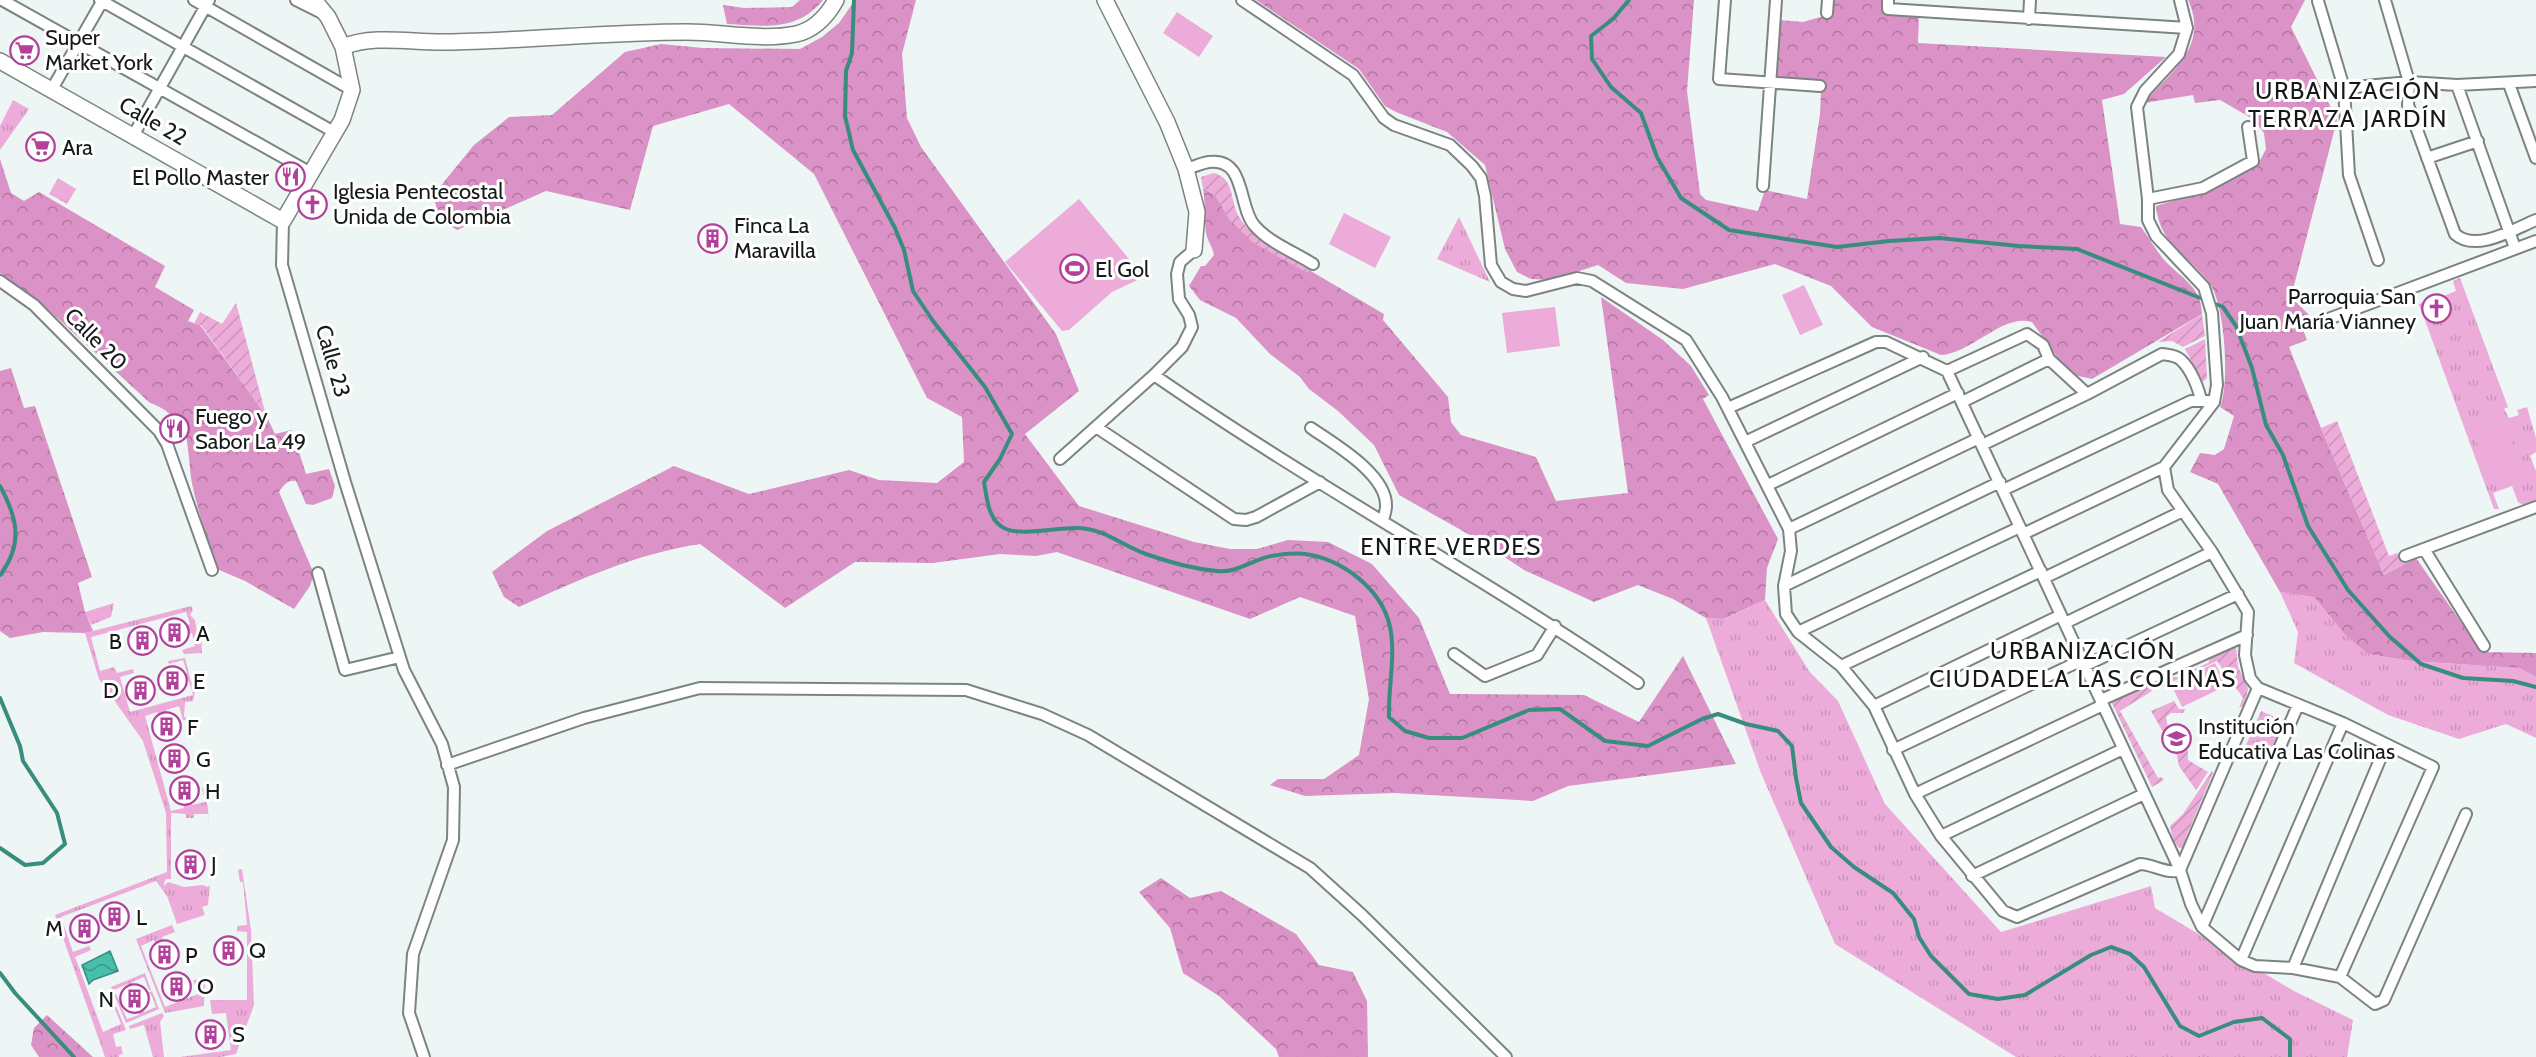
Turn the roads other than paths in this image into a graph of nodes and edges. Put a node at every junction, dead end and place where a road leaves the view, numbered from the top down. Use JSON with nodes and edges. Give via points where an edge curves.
{"nodes":[{"id":1,"x":2,"y":0,"type":"edge"},
{"id":2,"x":102,"y":0,"type":"edge"},
{"id":3,"x":194,"y":0,"type":"edge"},
{"id":4,"x":296,"y":0,"type":"edge"},
{"id":5,"x":314,"y":0,"type":"edge"},
{"id":6,"x":836,"y":0,"type":"edge"},
{"id":7,"x":1105,"y":0,"type":"edge"},
{"id":8,"x":1242,"y":0,"type":"edge"},
{"id":9,"x":1725,"y":0,"type":"edge"},
{"id":10,"x":1776,"y":0,"type":"edge"},
{"id":11,"x":1828,"y":0,"type":"edge"},
{"id":12,"x":1888,"y":0,"type":"edge"},
{"id":13,"x":2030,"y":0,"type":"edge"},
{"id":14,"x":2180,"y":0,"type":"edge"},
{"id":15,"x":2385,"y":0,"type":"edge"},
{"id":16,"x":2318,"y":1,"type":"edge"},
{"id":17,"x":207,"y":3,"type":"edge"},
{"id":18,"x":1827,"y":13,"type":"dead end"},
{"id":19,"x":328,"y":16,"type":"junction"},
{"id":20,"x":2029,"y":19,"type":"junction"},
{"id":21,"x":2187,"y":28,"type":"junction"},
{"id":22,"x":78,"y":44,"type":"junction"},
{"id":23,"x":183,"y":47,"type":"junction"},
{"id":24,"x":343,"y":48,"type":"junction"},
{"id":25,"x":0,"y":61,"type":"edge"},
{"id":26,"x":2536,"y":81,"type":"edge"},
{"id":27,"x":1771,"y":82,"type":"junction"},
{"id":28,"x":2409,"y":82,"type":"junction"},
{"id":29,"x":2509,"y":84,"type":"junction"},
{"id":30,"x":2457,"y":85,"type":"junction"},
{"id":31,"x":1820,"y":86,"type":"dead end"},
{"id":32,"x":160,"y":88,"type":"junction"},
{"id":33,"x":2343,"y":88,"type":"junction"},
{"id":34,"x":52,"y":89,"type":"junction"},
{"id":35,"x":352,"y":90,"type":"junction"},
{"id":36,"x":2248,"y":127,"type":"dead end"},
{"id":37,"x":334,"y":132,"type":"junction"},
{"id":38,"x":133,"y":136,"type":"junction"},
{"id":39,"x":2478,"y":141,"type":"junction"},
{"id":40,"x":2427,"y":158,"type":"junction"},
{"id":41,"x":2536,"y":158,"type":"edge"},
{"id":42,"x":1186,"y":169,"type":"junction"},
{"id":43,"x":311,"y":173,"type":"junction"},
{"id":44,"x":1762,"y":186,"type":"dead end"},
{"id":45,"x":2148,"y":198,"type":"junction"},
{"id":46,"x":2536,"y":220,"type":"edge"},
{"id":47,"x":283,"y":221,"type":"junction"},
{"id":48,"x":2509,"y":231,"type":"junction"},
{"id":49,"x":2536,"y":241,"type":"edge"},
{"id":50,"x":2516,"y":248,"type":"junction"},
{"id":51,"x":1194,"y":250,"type":"joint"},
{"id":52,"x":2378,"y":260,"type":"dead end"},
{"id":53,"x":1313,"y":264,"type":"dead end"},
{"id":54,"x":0,"y":281,"type":"edge"},
{"id":55,"x":2322,"y":321,"type":"dead end"},
{"id":56,"x":1923,"y":357,"type":"junction"},
{"id":57,"x":2049,"y":359,"type":"junction"},
{"id":58,"x":1947,"y":371,"type":"junction"},
{"id":59,"x":1154,"y":375,"type":"junction"},
{"id":60,"x":2086,"y":394,"type":"junction"},
{"id":61,"x":1960,"y":397,"type":"junction"},
{"id":62,"x":2201,"y":401,"type":"junction"},
{"id":63,"x":2214,"y":402,"type":"junction"},
{"id":64,"x":1728,"y":408,"type":"junction"},
{"id":65,"x":1096,"y":427,"type":"junction"},
{"id":66,"x":1311,"y":428,"type":"dead end"},
{"id":67,"x":1745,"y":442,"type":"junction"},
{"id":68,"x":1981,"y":442,"type":"junction"},
{"id":69,"x":1060,"y":459,"type":"dead end"},
{"id":70,"x":2164,"y":467,"type":"junction"},
{"id":71,"x":1320,"y":482,"type":"junction"},
{"id":72,"x":1768,"y":485,"type":"junction"},
{"id":73,"x":2001,"y":486,"type":"junction"},
{"id":74,"x":2536,"y":507,"type":"edge"},
{"id":75,"x":2181,"y":512,"type":"junction"},
{"id":76,"x":1383,"y":520,"type":"junction"},
{"id":77,"x":1790,"y":529,"type":"junction"},
{"id":78,"x":2022,"y":530,"type":"junction"},
{"id":79,"x":2424,"y":549,"type":"junction"},
{"id":80,"x":2212,"y":552,"type":"junction"},
{"id":81,"x":2405,"y":556,"type":"dead end"},
{"id":82,"x":212,"y":570,"type":"dead end"},
{"id":83,"x":318,"y":573,"type":"dead end"},
{"id":84,"x":2042,"y":574,"type":"junction"},
{"id":85,"x":1784,"y":586,"type":"junction"},
{"id":86,"x":2238,"y":594,"type":"junction"},
{"id":87,"x":2063,"y":619,"type":"junction"},
{"id":88,"x":1555,"y":626,"type":"junction"},
{"id":89,"x":1798,"y":632,"type":"junction"},
{"id":90,"x":2247,"y":635,"type":"junction"},
{"id":91,"x":2484,"y":646,"type":"dead end"},
{"id":92,"x":1454,"y":654,"type":"dead end"},
{"id":93,"x":400,"y":657,"type":"junction"},
{"id":94,"x":2083,"y":663,"type":"junction"},
{"id":95,"x":1841,"y":666,"type":"junction"},
{"id":96,"x":1638,"y":683,"type":"dead end"},
{"id":97,"x":2258,"y":688,"type":"junction"},
{"id":98,"x":2102,"y":703,"type":"junction"},
{"id":99,"x":2298,"y":705,"type":"junction"},
{"id":100,"x":1874,"y":706,"type":"junction"},
{"id":101,"x":2343,"y":723,"type":"junction"},
{"id":102,"x":2386,"y":745,"type":"junction"},
{"id":103,"x":2123,"y":749,"type":"junction"},
{"id":104,"x":1893,"y":750,"type":"junction"},
{"id":105,"x":447,"y":765,"type":"junction"},
{"id":106,"x":1915,"y":794,"type":"junction"},
{"id":107,"x":2144,"y":794,"type":"junction"},
{"id":108,"x":2466,"y":814,"type":"dead end"},
{"id":109,"x":1941,"y":836,"type":"junction"},
{"id":110,"x":2180,"y":870,"type":"junction"},
{"id":111,"x":1972,"y":876,"type":"junction"},
{"id":112,"x":2202,"y":927,"type":"junction"},
{"id":113,"x":2241,"y":960,"type":"junction"},
{"id":114,"x":2293,"y":968,"type":"junction"},
{"id":115,"x":2340,"y":977,"type":"junction"},
{"id":116,"x":424,"y":1057,"type":"edge"},
{"id":117,"x":1506,"y":1057,"type":"edge"}],
"edges":[{"from":1,"to":22,"type":"street"},
{"from":2,"to":22,"type":"street"},
{"from":2,"to":23,"type":"street"},
{"from":3,"to":17,"type":"street"},
{"from":4,"to":19,"type":"street"},
{"from":5,"to":19,"type":"street"},
{"from":6,"to":24,"type":"street","via":[[811,29],[796,34],[680,32],[463,42],[392,40],[356,42]]},
{"from":7,"to":42,"type":"street","via":[[1163,113]]},
{"from":8,"to":64,"type":"street","via":[[1353,75],[1384,118],[1450,145],[1472,166],[1481,178],[1491,265],[1501,282],[1526,291],[1577,278],[1592,280],[1686,340]]},
{"from":9,"to":27,"type":"street","via":[[1719,79]]},
{"from":10,"to":27,"type":"street"},
{"from":11,"to":18,"type":"street"},
{"from":12,"to":20,"type":"street","via":[[1888,9]]},
{"from":13,"to":20,"type":"street"},
{"from":14,"to":21,"type":"street"},
{"from":15,"to":28,"type":"street"},
{"from":16,"to":33,"type":"street"},
{"from":17,"to":23,"type":"street"},
{"from":17,"to":35,"type":"street"},
{"from":19,"to":24,"type":"street"},
{"from":20,"to":21,"type":"street"},
{"from":21,"to":45,"type":"street","via":[[2178,54],[2137,107]]},
{"from":22,"to":32,"type":"street"},
{"from":22,"to":34,"type":"street"},
{"from":23,"to":32,"type":"street"},
{"from":23,"to":37,"type":"street"},
{"from":24,"to":35,"type":"street"},
{"from":25,"to":34,"type":"street","name":"Calle 22"},
{"from":26,"to":29,"type":"street"},
{"from":27,"to":31,"type":"street"},
{"from":27,"to":44,"type":"street"},
{"from":28,"to":30,"type":"street"},
{"from":28,"to":33,"type":"street"},
{"from":28,"to":40,"type":"street","via":[[2408,105]]},
{"from":29,"to":30,"type":"street"},
{"from":29,"to":41,"type":"street"},
{"from":30,"to":39,"type":"street"},
{"from":32,"to":38,"type":"street"},
{"from":32,"to":43,"type":"street"},
{"from":33,"to":52,"type":"street","via":[[2349,175]]},
{"from":34,"to":38,"type":"street","name":"Calle 22"},
{"from":35,"to":37,"type":"street","name":"Calle 23"},
{"from":36,"to":45,"type":"street","via":[[2253,161],[2204,188]]},
{"from":37,"to":43,"type":"street","name":"Calle 23"},
{"from":38,"to":47,"type":"street","name":"Calle 22"},
{"from":39,"to":40,"type":"street"},
{"from":39,"to":48,"type":"street"},
{"from":40,"to":48,"type":"street","via":[[2460,239],[2476,242]]},
{"from":42,"to":51,"type":"street","via":[[1197,212]]},
{"from":42,"to":53,"type":"street","via":[[1220,162],[1233,170],[1254,225]]},
{"from":43,"to":47,"type":"street","name":"Calle 23"},
{"from":45,"to":63,"type":"street","via":[[2148,220],[2156,236],[2204,287],[2212,313],[2217,385]]},
{"from":46,"to":48,"type":"street"},
{"from":47,"to":93,"type":"street","name":"Calle 23","via":[[282,265]]},
{"from":48,"to":50,"type":"street"},
{"from":49,"to":50,"type":"street"},
{"from":50,"to":55,"type":"street"},
{"from":51,"to":59,"type":"street","via":[[1180,262],[1177,274],[1179,299],[1192,327],[1182,347]]},
{"from":54,"to":82,"type":"street","name":"Calle 20","via":[[34,305],[159,430]]},
{"from":56,"to":58,"type":"street"},
{"from":56,"to":64,"type":"street","via":[[1886,342],[1876,342]]},
{"from":56,"to":67,"type":"street"},
{"from":57,"to":58,"type":"street","via":[[2043,345],[2027,334]]},
{"from":57,"to":60,"type":"street"},
{"from":57,"to":61,"type":"street"},
{"from":58,"to":61,"type":"street"},
{"from":59,"to":65,"type":"street"},
{"from":59,"to":71,"type":"street"},
{"from":60,"to":62,"type":"street","via":[[2162,354],[2181,360],[2199,390]]},
{"from":60,"to":68,"type":"street"},
{"from":61,"to":68,"type":"street"},
{"from":61,"to":72,"type":"street"},
{"from":62,"to":63,"type":"street"},
{"from":62,"to":73,"type":"street","via":[[2191,401]]},
{"from":63,"to":70,"type":"street"},
{"from":64,"to":67,"type":"street"},
{"from":65,"to":69,"type":"street"},
{"from":65,"to":71,"type":"street","via":[[1234,519],[1256,517]]},
{"from":66,"to":76,"type":"street","via":[[1360,463],[1377,483],[1386,507]]},
{"from":67,"to":72,"type":"street"},
{"from":68,"to":73,"type":"street"},
{"from":68,"to":77,"type":"street"},
{"from":70,"to":75,"type":"street","via":[[2168,490]]},
{"from":70,"to":78,"type":"street"},
{"from":71,"to":76,"type":"street"},
{"from":72,"to":77,"type":"street"},
{"from":73,"to":78,"type":"street"},
{"from":73,"to":85,"type":"street"},
{"from":74,"to":79,"type":"street"},
{"from":75,"to":80,"type":"street"},
{"from":75,"to":84,"type":"street"},
{"from":76,"to":88,"type":"street"},
{"from":77,"to":85,"type":"street","via":[[1791,552]]},
{"from":78,"to":84,"type":"street"},
{"from":78,"to":89,"type":"street"},
{"from":79,"to":81,"type":"street"},
{"from":79,"to":91,"type":"street"},
{"from":80,"to":86,"type":"street"},
{"from":80,"to":87,"type":"street"},
{"from":83,"to":93,"type":"street","via":[[345,670]]},
{"from":84,"to":87,"type":"street"},
{"from":84,"to":95,"type":"street"},
{"from":85,"to":89,"type":"street","via":[[1786,614]]},
{"from":86,"to":90,"type":"street","via":[[2248,612]]},
{"from":86,"to":94,"type":"street"},
{"from":87,"to":94,"type":"street"},
{"from":87,"to":100,"type":"street"},
{"from":88,"to":92,"type":"street","via":[[1537,655],[1485,676]]},
{"from":88,"to":96,"type":"street"},
{"from":89,"to":95,"type":"street"},
{"from":90,"to":97,"type":"street","via":[[2245,655],[2250,678]]},
{"from":90,"to":98,"type":"street"},
{"from":93,"to":105,"type":"street","name":"Calle 23","via":[[442,744]]},
{"from":94,"to":98,"type":"street"},
{"from":94,"to":104,"type":"street"},
{"from":95,"to":100,"type":"street"},
{"from":97,"to":99,"type":"street"},
{"from":97,"to":110,"type":"street"},
{"from":98,"to":103,"type":"street"},
{"from":98,"to":106,"type":"street"},
{"from":99,"to":101,"type":"street"},
{"from":99,"to":112,"type":"street"},
{"from":100,"to":104,"type":"street"},
{"from":101,"to":102,"type":"street"},
{"from":101,"to":113,"type":"street"},
{"from":102,"to":114,"type":"street"},
{"from":102,"to":115,"type":"street","via":[[2433,767]]},
{"from":103,"to":107,"type":"street"},
{"from":103,"to":109,"type":"street"},
{"from":104,"to":106,"type":"street"},
{"from":105,"to":116,"type":"street","name":"Calle 23","via":[[454,787],[453,840],[416,941],[410,990],[409,1013]]},
{"from":105,"to":117,"type":"street","via":[[584,718],[700,688],[966,690],[1042,714],[1088,735],[1310,868]]},
{"from":106,"to":109,"type":"street"},
{"from":107,"to":110,"type":"street"},
{"from":107,"to":111,"type":"street"},
{"from":108,"to":115,"type":"street","via":[[2384,1000],[2374,1004]]},
{"from":109,"to":111,"type":"street"},
{"from":110,"to":111,"type":"street","via":[[2170,872],[2140,864],[2017,917],[2003,911]]},
{"from":110,"to":112,"type":"street"},
{"from":112,"to":113,"type":"street"},
{"from":113,"to":114,"type":"street","via":[[2255,966]]},
{"from":114,"to":115,"type":"street"}]}
